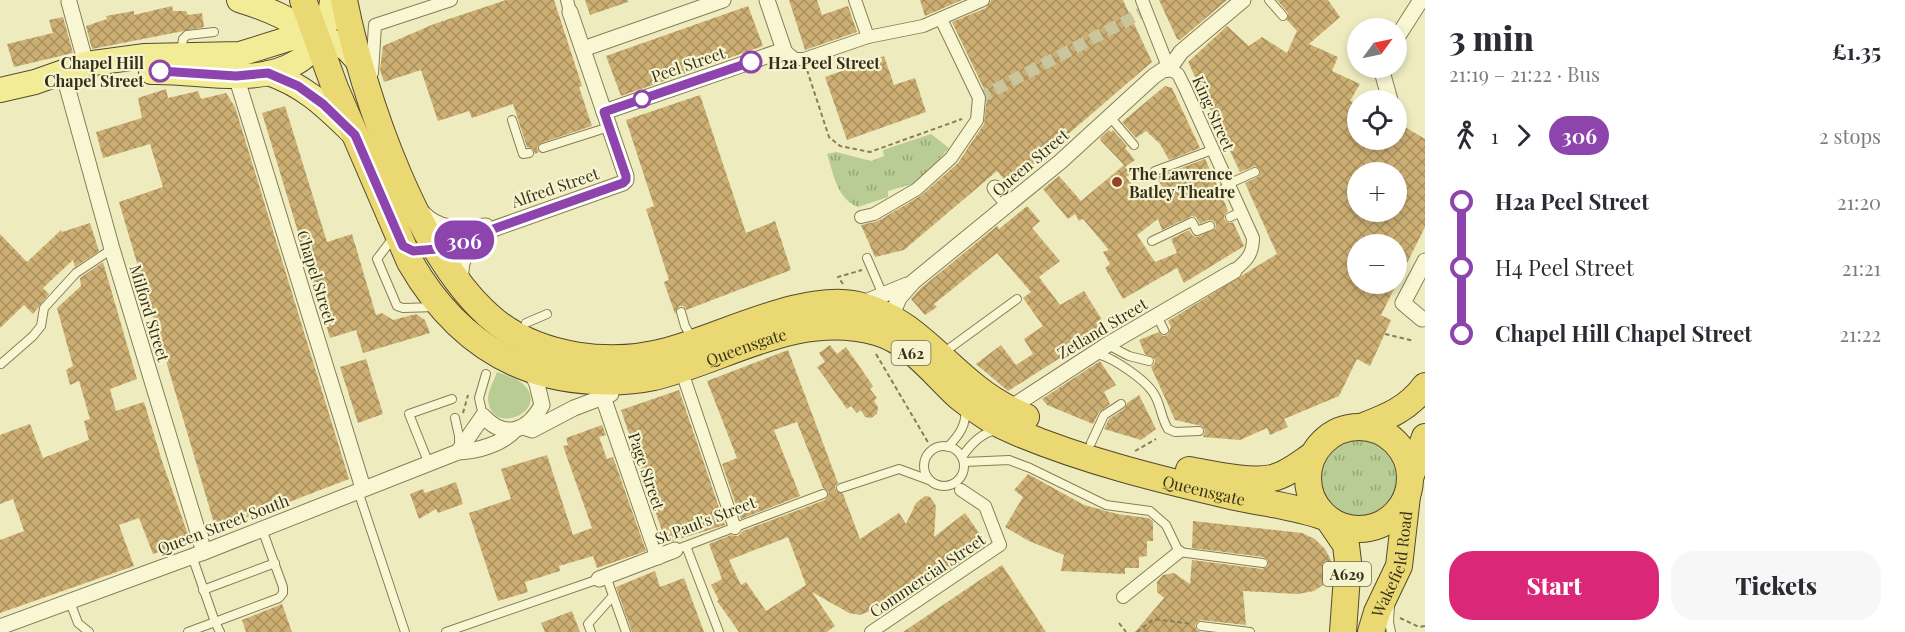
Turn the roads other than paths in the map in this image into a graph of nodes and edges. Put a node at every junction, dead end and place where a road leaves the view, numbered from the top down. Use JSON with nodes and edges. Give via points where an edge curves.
{"nodes":[{"id":1,"x":239,"y":0,"type":"edge"},
{"id":2,"x":332,"y":0,"type":"edge"},
{"id":3,"x":344,"y":0,"type":"edge"},
{"id":4,"x":451,"y":0,"type":"edge"},
{"id":5,"x":723,"y":0,"type":"edge"},
{"id":6,"x":768,"y":0,"type":"edge"},
{"id":7,"x":855,"y":0,"type":"edge"},
{"id":8,"x":982,"y":0,"type":"edge"},
{"id":9,"x":1142,"y":0,"type":"edge"},
{"id":10,"x":1243,"y":0,"type":"edge"},
{"id":11,"x":1269,"y":0,"type":"edge"},
{"id":12,"x":1422,"y":0,"type":"edge"},
{"id":13,"x":69,"y":2,"type":"dead end"},
{"id":14,"x":569,"y":6,"type":"edge"},
{"id":15,"x":293,"y":7,"type":"edge"},
{"id":16,"x":1283,"y":16,"type":"dead end"},
{"id":17,"x":941,"y":18,"type":"junction"},
{"id":18,"x":1407,"y":22,"type":"edge"},
{"id":19,"x":363,"y":28,"type":"junction"},
{"id":20,"x":214,"y":32,"type":"dead end"},
{"id":21,"x":868,"y":37,"type":"junction"},
{"id":22,"x":318,"y":40,"type":"junction"},
{"id":23,"x":271,"y":45,"type":"junction"},
{"id":24,"x":583,"y":49,"type":"junction"},
{"id":25,"x":784,"y":50,"type":"junction"},
{"id":26,"x":181,"y":55,"type":"junction"},
{"id":27,"x":86,"y":64,"type":"junction"},
{"id":28,"x":365,"y":67,"type":"junction"},
{"id":29,"x":1169,"y":69,"type":"junction"},
{"id":30,"x":268,"y":73,"type":"junction"},
{"id":31,"x":236,"y":76,"type":"junction"},
{"id":32,"x":35,"y":82,"type":"junction"},
{"id":33,"x":66,"y":83,"type":"junction"},
{"id":34,"x":0,"y":90,"type":"edge"},
{"id":35,"x":1110,"y":117,"type":"junction"},
{"id":36,"x":512,"y":120,"type":"dead end"},
{"id":37,"x":606,"y":120,"type":"junction"},
{"id":38,"x":355,"y":135,"type":"junction"},
{"id":39,"x":1134,"y":145,"type":"dead end"},
{"id":40,"x":543,"y":148,"type":"dead end"},
{"id":41,"x":1212,"y":150,"type":"junction"},
{"id":42,"x":529,"y":153,"type":"dead end"},
{"id":43,"x":1155,"y":171,"type":"dead end"},
{"id":44,"x":1255,"y":172,"type":"dead end"},
{"id":45,"x":1225,"y":187,"type":"junction"},
{"id":46,"x":995,"y":188,"type":"dead end"},
{"id":47,"x":410,"y":198,"type":"junction"},
{"id":48,"x":1008,"y":204,"type":"junction"},
{"id":49,"x":861,"y":217,"type":"dead end"},
{"id":50,"x":499,"y":225,"type":"junction"},
{"id":51,"x":1209,"y":226,"type":"dead end"},
{"id":52,"x":400,"y":239,"type":"junction"},
{"id":53,"x":1152,"y":241,"type":"dead end"},
{"id":54,"x":112,"y":249,"type":"junction"},
{"id":55,"x":437,"y":249,"type":"junction"},
{"id":56,"x":867,"y":258,"type":"dead end"},
{"id":57,"x":1425,"y":261,"type":"edge"},
{"id":58,"x":1234,"y":271,"type":"joint"},
{"id":59,"x":913,"y":282,"type":"junction"},
{"id":60,"x":468,"y":295,"type":"junction"},
{"id":61,"x":1017,"y":299,"type":"dead end"},
{"id":62,"x":440,"y":307,"type":"junction"},
{"id":63,"x":681,"y":312,"type":"dead end"},
{"id":64,"x":547,"y":314,"type":"dead end"},
{"id":65,"x":883,"y":314,"type":"junction"},
{"id":66,"x":1157,"y":316,"type":"junction"},
{"id":67,"x":1422,"y":320,"type":"dead end"},
{"id":68,"x":526,"y":323,"type":"dead end"},
{"id":69,"x":1164,"y":330,"type":"dead end"},
{"id":70,"x":695,"y":342,"type":"junction"},
{"id":71,"x":1107,"y":345,"type":"junction"},
{"id":72,"x":1094,"y":354,"type":"junction"},
{"id":73,"x":940,"y":356,"type":"junction"},
{"id":74,"x":1149,"y":361,"type":"dead end"},
{"id":75,"x":1,"y":364,"type":"edge"},
{"id":76,"x":530,"y":369,"type":"junction"},
{"id":77,"x":486,"y":374,"type":"dead end"},
{"id":78,"x":653,"y":377,"type":"junction"},
{"id":79,"x":684,"y":378,"type":"dead end"},
{"id":80,"x":1425,"y":387,"type":"edge"},
{"id":81,"x":603,"y":397,"type":"junction"},
{"id":82,"x":960,"y":398,"type":"junction"},
{"id":83,"x":452,"y":399,"type":"dead end"},
{"id":84,"x":1121,"y":404,"type":"dead end"},
{"id":85,"x":542,"y":405,"type":"junction"},
{"id":86,"x":574,"y":408,"type":"junction"},
{"id":87,"x":483,"y":416,"type":"junction"},
{"id":88,"x":455,"y":418,"type":"dead end"},
{"id":89,"x":1002,"y":419,"type":"junction"},
{"id":90,"x":496,"y":427,"type":"junction"},
{"id":91,"x":1361,"y":427,"type":"junction"},
{"id":92,"x":519,"y":428,"type":"junction"},
{"id":93,"x":1199,"y":431,"type":"dead end"},
{"id":94,"x":1425,"y":437,"type":"edge"},
{"id":95,"x":1091,"y":443,"type":"junction"},
{"id":96,"x":948,"y":447,"type":"junction"},
{"id":97,"x":464,"y":451,"type":"junction"},
{"id":98,"x":1313,"y":455,"type":"junction"},
{"id":99,"x":963,"y":460,"type":"junction"},
{"id":100,"x":429,"y":464,"type":"junction"},
{"id":101,"x":929,"y":480,"type":"junction"},
{"id":102,"x":841,"y":488,"type":"dead end"},
{"id":103,"x":361,"y":489,"type":"junction"},
{"id":104,"x":961,"y":490,"type":"dead end"},
{"id":105,"x":823,"y":494,"type":"dead end"},
{"id":106,"x":1414,"y":494,"type":"edge"},
{"id":107,"x":1327,"y":519,"type":"junction"},
{"id":108,"x":735,"y":528,"type":"junction"},
{"id":109,"x":262,"y":529,"type":"junction"},
{"id":110,"x":680,"y":548,"type":"junction"},
{"id":111,"x":1179,"y":552,"type":"junction"},
{"id":112,"x":198,"y":554,"type":"junction"},
{"id":113,"x":657,"y":557,"type":"junction"},
{"id":114,"x":274,"y":562,"type":"junction"},
{"id":115,"x":1263,"y":563,"type":"dead end"},
{"id":116,"x":1396,"y":575,"type":"junction"},
{"id":117,"x":602,"y":578,"type":"junction"},
{"id":118,"x":203,"y":590,"type":"junction"},
{"id":119,"x":612,"y":597,"type":"junction"},
{"id":120,"x":1123,"y":597,"type":"dead end"},
{"id":121,"x":70,"y":602,"type":"junction"},
{"id":122,"x":215,"y":622,"type":"junction"},
{"id":123,"x":1201,"y":626,"type":"road end"},
{"id":124,"x":0,"y":627,"type":"edge"},
{"id":125,"x":88,"y":632,"type":"edge"},
{"id":126,"x":188,"y":632,"type":"edge"},
{"id":127,"x":220,"y":632,"type":"edge"},
{"id":128,"x":405,"y":632,"type":"edge"},
{"id":129,"x":446,"y":632,"type":"edge"},
{"id":130,"x":591,"y":632,"type":"edge"},
{"id":131,"x":626,"y":632,"type":"edge"},
{"id":132,"x":719,"y":632,"type":"edge"},
{"id":133,"x":871,"y":632,"type":"edge"},
{"id":134,"x":1250,"y":632,"type":"edge"},
{"id":135,"x":1342,"y":632,"type":"edge"},
{"id":136,"x":1371,"y":632,"type":"edge"},
{"id":137,"x":1391,"y":632,"type":"edge"}],
"edges":[{"from":1,"to":15,"type":"main road"},
{"from":2,"to":22,"type":"main road","via":[[327,26]]},
{"from":3,"to":19,"type":"highway","number":"A62"},
{"from":4,"to":19,"type":"street"},
{"from":5,"to":24,"type":"street"},
{"from":6,"to":25,"type":"street"},
{"from":7,"to":21,"type":"street"},
{"from":8,"to":17,"type":"street"},
{"from":9,"to":29,"type":"street","name":"King Street"},
{"from":10,"to":29,"type":"street","name":"Queen Street","via":[[1181,52]]},
{"from":11,"to":16,"type":"lane"},
{"from":12,"to":18,"type":"street"},
{"from":13,"to":27,"type":"street"},
{"from":14,"to":24,"type":"street"},
{"from":15,"to":22,"type":"highway","number":"A62"},
{"from":15,"to":23,"type":"main road","via":[[284,32]]},
{"from":17,"to":21,"type":"street","via":[[923,26]]},
{"from":17,"to":49,"type":"street","via":[[979,98],[977,120],[951,158],[917,189],[874,214]]},
{"from":19,"to":28,"type":"highway","number":"A62"},
{"from":20,"to":26,"type":"lane","via":[[187,35]]},
{"from":21,"to":25,"type":"street","via":[[804,59],[795,59]]},
{"from":22,"to":23,"type":"main road","via":[[288,39]]},
{"from":22,"to":28,"type":"main road","via":[[347,49]]},
{"from":22,"to":30,"type":"main road","via":[[296,63]]},
{"from":22,"to":38,"type":"highway","name":"Queensgate","number":"A62"},
{"from":23,"to":26,"type":"main road","via":[[240,54]]},
{"from":24,"to":37,"type":"street"},
{"from":25,"to":37,"type":"street","name":"Peel Street"},
{"from":26,"to":27,"type":"main road"},
{"from":27,"to":32,"type":"main road"},
{"from":28,"to":47,"type":"highway","name":"Queensgate","number":"A62","via":[[392,156]]},
{"from":29,"to":35,"type":"street","name":"Queen Street","via":[[1154,76]]},
{"from":29,"to":41,"type":"street","name":"King Street","via":[[1182,81]]},
{"from":30,"to":31,"type":"main road"},
{"from":30,"to":38,"type":"main road","via":[[298,86]]},
{"from":31,"to":33,"type":"main road","via":[[173,71]]},
{"from":31,"to":103,"type":"street","name":"Chapel Street"},
{"from":32,"to":33,"type":"main road"},
{"from":32,"to":34,"type":"main road"},
{"from":33,"to":54,"type":"street","name":"Milford Street"},
{"from":35,"to":39,"type":"lane"},
{"from":35,"to":48,"type":"street","name":"Queen Street"},
{"from":36,"to":42,"type":"lane","via":[[523,154]]},
{"from":37,"to":40,"type":"lane"},
{"from":37,"to":50,"type":"street","name":"Alfred Street","via":[[626,176],[623,183]]},
{"from":38,"to":52,"type":"highway","name":"Queensgate","number":"A62"},
{"from":41,"to":43,"type":"lane"},
{"from":41,"to":45,"type":"street","name":"King Street"},
{"from":44,"to":45,"type":"lane"},
{"from":45,"to":58,"type":"street","name":"King Street","via":[[1235,214],[1253,238],[1248,259]]},
{"from":46,"to":48,"type":"street"},
{"from":47,"to":50,"type":"street","name":"Alfred Street","via":[[426,216],[450,229]]},
{"from":47,"to":55,"type":"highway","name":"Queensgate","number":"A62"},
{"from":48,"to":59,"type":"street","name":"Queen Street"},
{"from":50,"to":55,"type":"street","name":"Alfred Street"},
{"from":50,"to":60,"type":"street","name":"Alfred Street","via":[[464,256],[462,280]]},
{"from":51,"to":53,"type":"lane","via":[[1197,231],[1192,222]]},
{"from":52,"to":55,"type":"street","name":"Alfred Street","via":[[413,251]]},
{"from":52,"to":62,"type":"highway","name":"Queensgate","number":"A62"},
{"from":52,"to":62,"type":"lane","via":[[377,259],[397,306]]},
{"from":54,"to":75,"type":"lane","via":[[76,273],[44,308],[41,326],[33,336]]},
{"from":54,"to":112,"type":"street","name":"Milford Street"},
{"from":55,"to":60,"type":"highway","name":"Queensgate","number":"A62"},
{"from":56,"to":65,"type":"lane","via":[[873,267]]},
{"from":57,"to":67,"type":"street","via":[[1403,303]]},
{"from":58,"to":66,"type":"street","name":"Zetland Street"},
{"from":59,"to":65,"type":"street","name":"Queen Street"},
{"from":59,"to":65,"type":"street","name":"Queen Street"},
{"from":60,"to":70,"type":"highway","name":"Queensgate","number":"A62","via":[[498,323],[531,342],[568,354],[610,359],[656,354]]},
{"from":61,"to":73,"type":"lane"},
{"from":62,"to":76,"type":"highway","name":"Queensgate","number":"A62","via":[[485,347]]},
{"from":63,"to":70,"type":"lane"},
{"from":64,"to":68,"type":"lane"},
{"from":65,"to":70,"type":"highway","name":"Queensgate","number":"A62","via":[[858,305],[817,304]]},
{"from":65,"to":73,"type":"highway","name":"Queensgate","number":"A62","via":[[925,341]]},
{"from":65,"to":78,"type":"highway","name":"Queensgate","number":"A62","via":[[851,327],[797,328]]},
{"from":65,"to":82,"type":"highway","name":"Queensgate","number":"A62","via":[[895,340]]},
{"from":66,"to":69,"type":"lane"},
{"from":66,"to":71,"type":"street","name":"Zetland Street"},
{"from":71,"to":72,"type":"street","name":"Zetland Street"},
{"from":71,"to":74,"type":"lane"},
{"from":72,"to":89,"type":"street","name":"Zetland Street"},
{"from":72,"to":93,"type":"lane","via":[[1102,354],[1144,382],[1154,393],[1168,429]]},
{"from":73,"to":89,"type":"highway","name":"Queensgate","number":"A62","via":[[976,388]]},
{"from":76,"to":78,"type":"highway","name":"Queensgate","number":"A62","via":[[571,380],[611,382]]},
{"from":76,"to":85,"type":"street"},
{"from":77,"to":87,"type":"lane","via":[[479,398]]},
{"from":78,"to":81,"type":"street","name":"Queen Street South"},
{"from":79,"to":108,"type":"street"},
{"from":80,"to":91,"type":"highway","via":[[1403,409]]},
{"from":81,"to":86,"type":"street","name":"Queen Street South"},
{"from":81,"to":113,"type":"street","name":"Page Street"},
{"from":82,"to":89,"type":"highway","name":"Queensgate","number":"A62"},
{"from":82,"to":96,"type":"lane","via":[[966,418],[961,432]]},
{"from":83,"to":100,"type":"lane","via":[[409,414]]},
{"from":84,"to":95,"type":"lane","via":[[1104,415]]},
{"from":85,"to":86,"type":"street","name":"Queen Street South"},
{"from":85,"to":92,"type":"street","name":"Queen Street South","via":[[536,416]]},
{"from":86,"to":92,"type":"street","name":"Queen Street South","via":[[532,430]]},
{"from":87,"to":90,"type":"street"},
{"from":87,"to":97,"type":"street"},
{"from":88,"to":97,"type":"lane"},
{"from":89,"to":95,"type":"highway","name":"Queensgate","number":"A62"},
{"from":89,"to":99,"type":"lane","via":[[970,446]]},
{"from":89,"to":107,"type":"highway","name":"Queensgate","number":"A62","via":[[1110,466],[1255,502],[1301,509]]},
{"from":90,"to":92,"type":"street","name":"Queen Street South"},
{"from":90,"to":97,"type":"street","name":"Queen Street South","via":[[484,442]]},
{"from":91,"to":98,"type":"highway","via":[[1333,434]]},
{"from":91,"to":106,"type":"highway","via":[[1383,433],[1398,445],[1408,465]]},
{"from":92,"to":97,"type":"street","name":"Queen Street South","via":[[508,437]]},
{"from":94,"to":106,"type":"highway"},
{"from":95,"to":98,"type":"highway","name":"Queensgate","number":"A62","via":[[1186,470],[1239,478],[1269,479]]},
{"from":96,"to":99,"type":"lane","via":[[956,449]]},
{"from":96,"to":101,"type":"lane","via":[[936,447],[927,456],[923,468]]},
{"from":97,"to":100,"type":"street","name":"Queen Street South"},
{"from":98,"to":107,"type":"highway","via":[[1308,487]]},
{"from":99,"to":101,"type":"lane","via":[[963,474],[956,483],[942,487]]},
{"from":99,"to":111,"type":"lane","via":[[1009,460],[1106,505],[1150,511],[1166,525]]},
{"from":100,"to":103,"type":"street","name":"Queen Street South"},
{"from":101,"to":102,"type":"lane","via":[[899,470]]},
{"from":103,"to":109,"type":"street","name":"Queen Street South"},
{"from":103,"to":128,"type":"lane"},
{"from":104,"to":133,"type":"street","name":"Commercial Street","via":[[985,506],[1000,545]]},
{"from":105,"to":108,"type":"lane","name":"St Paul's Street"},
{"from":106,"to":107,"type":"highway","via":[[1395,515],[1374,527],[1351,529]]},
{"from":106,"to":116,"type":"highway","name":"Wakefield Road","number":"A629"},
{"from":107,"to":135,"type":"highway","name":"Wakefield Road","number":"A629","via":[[1346,545]]},
{"from":108,"to":110,"type":"lane","name":"St Paul's Street"},
{"from":109,"to":112,"type":"street","name":"Queen Street South"},
{"from":109,"to":114,"type":"lane"},
{"from":110,"to":113,"type":"street","name":"St Paul's Street"},
{"from":110,"to":132,"type":"lane"},
{"from":111,"to":115,"type":"lane"},
{"from":111,"to":120,"type":"street"},
{"from":112,"to":118,"type":"lane"},
{"from":112,"to":121,"type":"street","name":"Queen Street South"},
{"from":113,"to":117,"type":"street","name":"St Paul's Street"},
{"from":114,"to":118,"type":"lane"},
{"from":114,"to":122,"type":"lane","via":[[283,587],[279,598]]},
{"from":116,"to":136,"type":"highway","name":"Wakefield Road","number":"A629"},
{"from":116,"to":137,"type":"lane"},
{"from":117,"to":119,"type":"lane"},
{"from":117,"to":129,"type":"lane"},
{"from":118,"to":122,"type":"lane"},
{"from":119,"to":130,"type":"lane","via":[[588,624]]},
{"from":119,"to":131,"type":"lane"},
{"from":121,"to":124,"type":"street","name":"Queen Street South"},
{"from":121,"to":125,"type":"lane","via":[[78,623]]},
{"from":122,"to":126,"type":"lane"},
{"from":122,"to":127,"type":"lane"},
{"from":123,"to":134,"type":"lane"}]}
